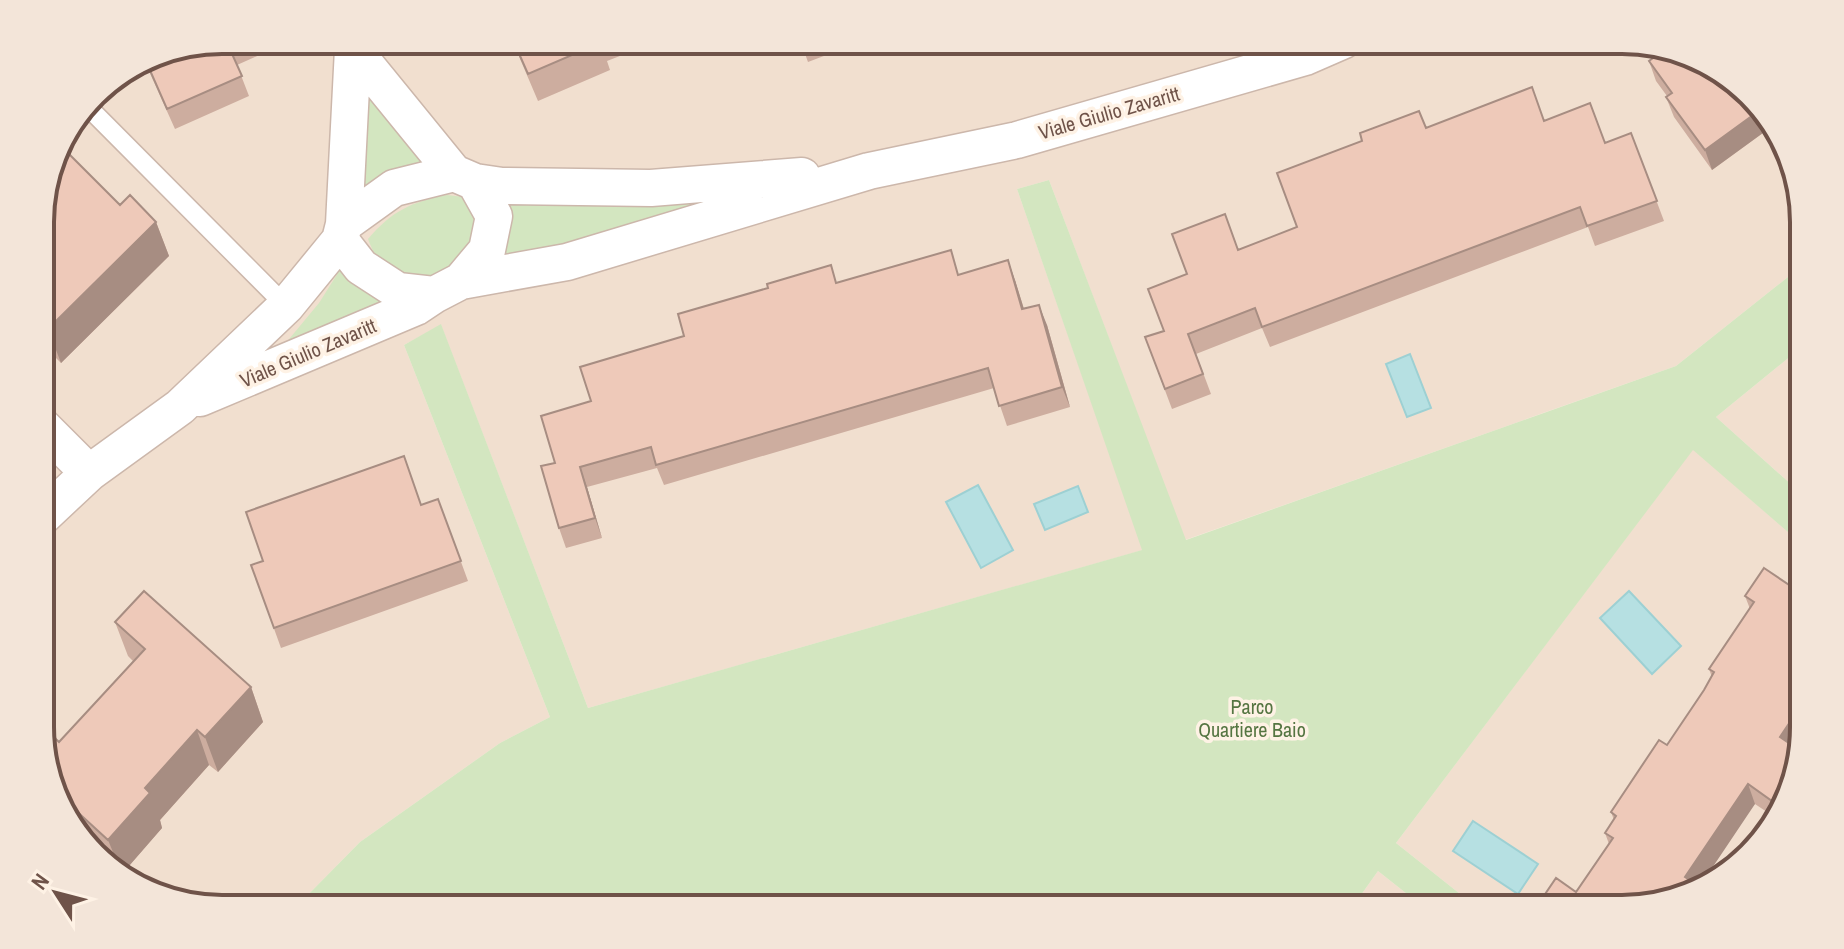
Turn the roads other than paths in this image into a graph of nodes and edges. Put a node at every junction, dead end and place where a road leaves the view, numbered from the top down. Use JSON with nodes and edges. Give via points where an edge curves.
{"nodes":[{"id":1,"x":351,"y":54,"type":"edge"},
{"id":2,"x":359,"y":54,"type":"edge"},
{"id":3,"x":1312,"y":54,"type":"edge"},
{"id":4,"x":94,"y":113,"type":"edge"},
{"id":5,"x":869,"y":171,"type":"junction"},
{"id":6,"x":464,"y":177,"type":"junction"},
{"id":7,"x":342,"y":232,"type":"junction"},
{"id":8,"x":448,"y":288,"type":"junction"},
{"id":9,"x":286,"y":306,"type":"junction"},
{"id":10,"x":180,"y":407,"type":"junction"},
{"id":11,"x":54,"y":438,"type":"edge"},
{"id":12,"x":89,"y":473,"type":"junction"},
{"id":13,"x":54,"y":506,"type":"edge"}],
"edges":[{"from":1,"to":7,"type":"street"},
{"from":2,"to":6,"type":"street"},
{"from":3,"to":5,"type":"street","name":"Viale Giulio Zavaritt","via":[[1017,140]]},
{"from":4,"to":9,"type":"lane"},
{"from":5,"to":6,"type":"street","name":"Viale Giulio Zavaritt","via":[[651,188],[502,186]]},
{"from":5,"to":8,"type":"street","name":"Viale Giulio Zavaritt","via":[[567,262]]},
{"from":6,"to":7,"type":"street","via":[[394,188]]},
{"from":6,"to":8,"type":"street","via":[[494,216],[487,250]]},
{"from":7,"to":8,"type":"street","via":[[361,267],[398,291]]},
{"from":7,"to":9,"type":"street","name":"Viale Giulio Zavaritt"},
{"from":8,"to":10,"type":"street","name":"Viale Giulio Zavaritt","via":[[416,307]]},
{"from":9,"to":10,"type":"street","name":"Viale Giulio Zavaritt"},
{"from":10,"to":12,"type":"street","name":"Viale Giulio Zavaritt"},
{"from":11,"to":12,"type":"street"},
{"from":12,"to":13,"type":"street","name":"Viale Giulio Zavaritt"}]}
